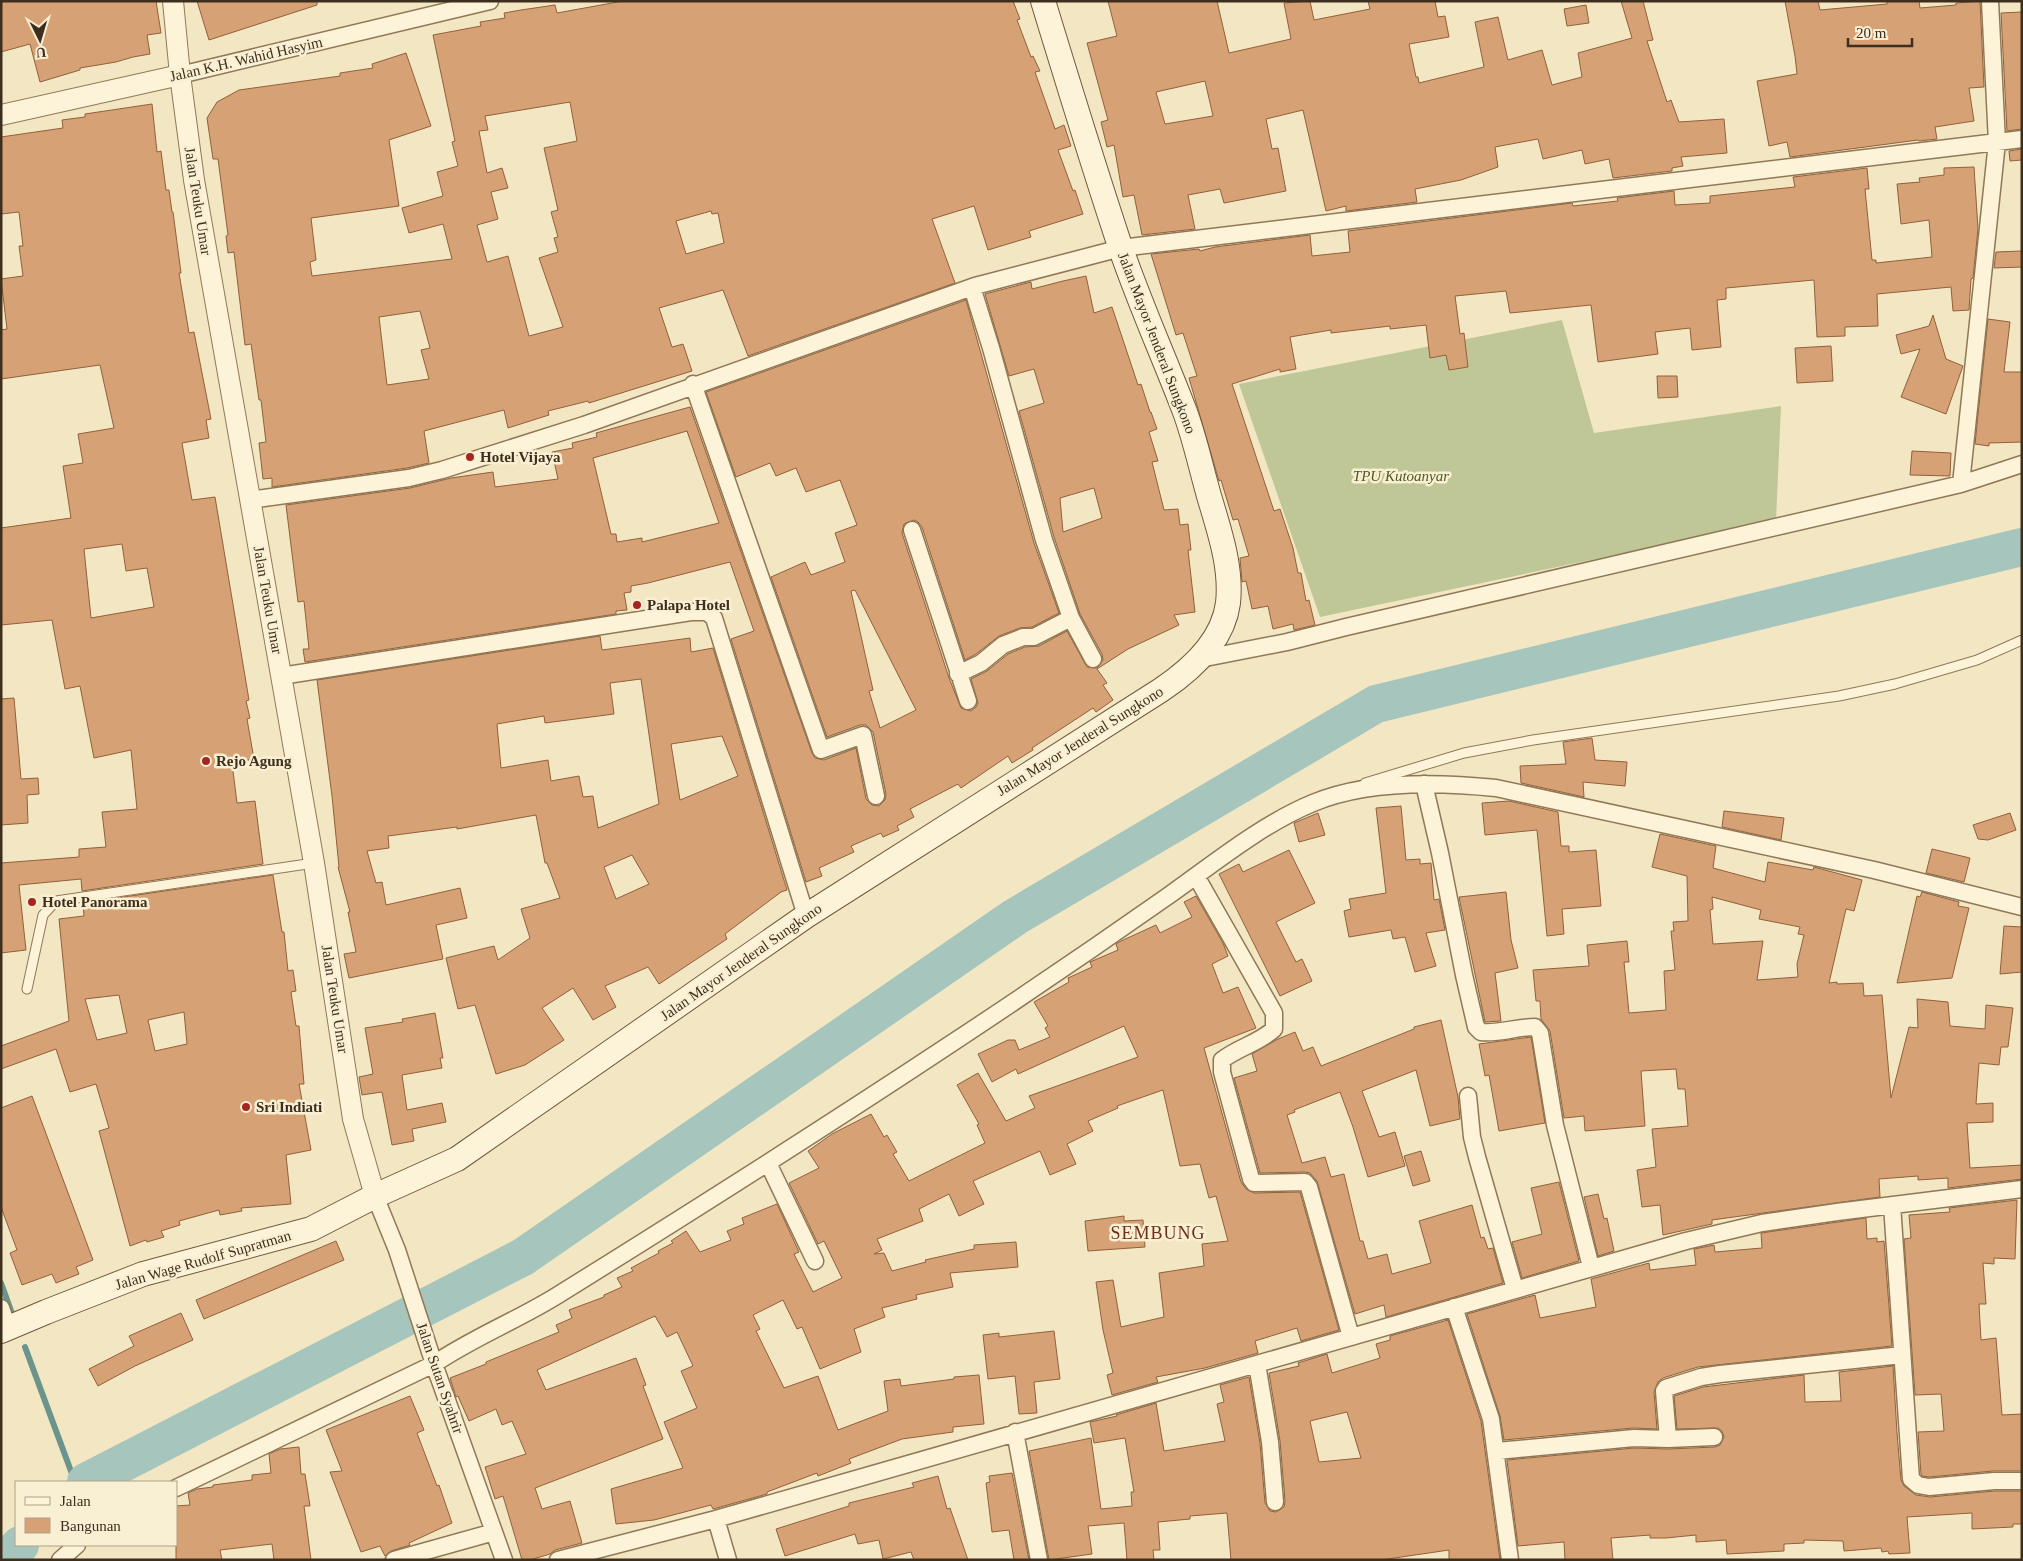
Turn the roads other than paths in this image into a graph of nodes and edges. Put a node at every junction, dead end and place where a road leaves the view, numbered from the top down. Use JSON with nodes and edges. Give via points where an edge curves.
{"nodes":[{"id":1,"x":173,"y":1,"type":"edge"},
{"id":2,"x":490,"y":1,"type":"edge"},
{"id":3,"x":1043,"y":1,"type":"edge"},
{"id":4,"x":1990,"y":1,"type":"edge"},
{"id":5,"x":180,"y":75,"type":"junction"},
{"id":6,"x":10,"y":113,"type":"edge"},
{"id":7,"x":2022,"y":139,"type":"edge"},
{"id":8,"x":1996,"y":142,"type":"junction"},
{"id":9,"x":1121,"y":248,"type":"junction"},
{"id":10,"x":972,"y":287,"type":"junction"},
{"id":11,"x":693,"y":384,"type":"junction"},
{"id":12,"x":2022,"y":464,"type":"edge"},
{"id":13,"x":1961,"y":484,"type":"junction"},
{"id":14,"x":249,"y":500,"type":"junction"},
{"id":15,"x":912,"y":530,"type":"dead end"},
{"id":16,"x":1071,"y":618,"type":"junction"},
{"id":17,"x":2022,"y":640,"type":"edge"},
{"id":18,"x":1093,"y":659,"type":"dead end"},
{"id":19,"x":1200,"y":659,"type":"junction"},
{"id":20,"x":958,"y":674,"type":"junction"},
{"id":21,"x":282,"y":676,"type":"junction"},
{"id":22,"x":968,"y":701,"type":"dead end"},
{"id":23,"x":1424,"y":784,"type":"junction"},
{"id":24,"x":1338,"y":793,"type":"junction"},
{"id":25,"x":876,"y":796,"type":"dead end"},
{"id":26,"x":314,"y":863,"type":"junction"},
{"id":27,"x":1196,"y":876,"type":"junction"},
{"id":28,"x":2022,"y":907,"type":"edge"},
{"id":29,"x":806,"y":916,"type":"junction"},
{"id":30,"x":28,"y":989,"type":"dead end"},
{"id":31,"x":1468,"y":1096,"type":"dead end"},
{"id":32,"x":768,"y":1163,"type":"junction"},
{"id":33,"x":2022,"y":1189,"type":"edge"},
{"id":34,"x":375,"y":1196,"type":"junction"},
{"id":35,"x":1892,"y":1205,"type":"junction"},
{"id":36,"x":816,"y":1262,"type":"dead end"},
{"id":37,"x":1591,"y":1267,"type":"junction"},
{"id":38,"x":1514,"y":1289,"type":"junction"},
{"id":39,"x":1454,"y":1307,"type":"junction"},
{"id":40,"x":3,"y":1322,"type":"edge"},
{"id":41,"x":1351,"y":1337,"type":"junction"},
{"id":42,"x":1902,"y":1355,"type":"junction"},
{"id":43,"x":433,"y":1360,"type":"junction"},
{"id":44,"x":1257,"y":1364,"type":"junction"},
{"id":45,"x":1015,"y":1432,"type":"junction"},
{"id":46,"x":1714,"y":1437,"type":"dead end"},
{"id":47,"x":1668,"y":1439,"type":"junction"},
{"id":48,"x":1497,"y":1451,"type":"junction"},
{"id":49,"x":2022,"y":1481,"type":"edge"},
{"id":50,"x":178,"y":1487,"type":"edge"},
{"id":51,"x":1275,"y":1502,"type":"dead end"},
{"id":52,"x":716,"y":1519,"type":"junction"},
{"id":53,"x":494,"y":1532,"type":"junction"},
{"id":54,"x":76,"y":1546,"type":"edge"},
{"id":55,"x":60,"y":1560,"type":"edge"},
{"id":56,"x":394,"y":1560,"type":"edge"},
{"id":57,"x":504,"y":1560,"type":"edge"},
{"id":58,"x":558,"y":1560,"type":"edge"},
{"id":59,"x":728,"y":1560,"type":"edge"},
{"id":60,"x":1039,"y":1560,"type":"edge"},
{"id":61,"x":1510,"y":1560,"type":"edge"}],
"edges":[{"from":1,"to":5,"type":"street","name":"Jalan Teuku Umar"},
{"from":2,"to":5,"type":"street","name":"Jalan K.H. Wahid Hasyim"},
{"from":3,"to":9,"type":"main road","name":"Jalan Mayor Jenderal Sungkono"},
{"from":4,"to":8,"type":"street"},
{"from":5,"to":6,"type":"street","name":"Jalan K.H. Wahid Hasyim"},
{"from":5,"to":14,"type":"street","name":"Jalan Teuku Umar","via":[[194,180]]},
{"from":7,"to":8,"type":"street"},
{"from":8,"to":9,"type":"street"},
{"from":8,"to":13,"type":"street"},
{"from":9,"to":10,"type":"street"},
{"from":9,"to":19,"type":"main road","name":"Jalan Mayor Jenderal Sungkono","via":[[1186,414],[1227,567],[1228,596],[1224,621]]},
{"from":10,"to":11,"type":"street"},
{"from":10,"to":16,"type":"street","via":[[1044,540]]},
{"from":11,"to":14,"type":"street","via":[[584,425],[422,476]]},
{"from":11,"to":25,"type":"street","via":[[821,750],[863,735]]},
{"from":12,"to":13,"type":"street"},
{"from":13,"to":19,"type":"street","via":[[1287,642]]},
{"from":14,"to":21,"type":"street","name":"Jalan Teuku Umar"},
{"from":15,"to":20,"type":"street"},
{"from":16,"to":18,"type":"street"},
{"from":16,"to":20,"type":"street","via":[[1034,637],[1023,636],[1003,645],[980,663]]},
{"from":17,"to":24,"type":"lane","via":[[1977,660],[1895,684],[1839,696],[1464,753]]},
{"from":19,"to":29,"type":"main road","name":"Jalan Mayor Jenderal Sungkono","via":[[1161,690]]},
{"from":20,"to":22,"type":"street"},
{"from":21,"to":26,"type":"street","name":"Jalan Teuku Umar"},
{"from":21,"to":29,"type":"street","via":[[707,612],[714,618]]},
{"from":23,"to":24,"type":"street"},
{"from":23,"to":28,"type":"street","via":[[1496,788],[1874,870]]},
{"from":23,"to":37,"type":"street","via":[[1476,1027],[1481,1032],[1492,1033],[1528,1027],[1535,1027],[1540,1032],[1555,1125]]},
{"from":24,"to":27,"type":"street","via":[[1297,809]]},
{"from":26,"to":30,"type":"lane","via":[[56,901],[43,915]]},
{"from":26,"to":34,"type":"street","name":"Jalan Teuku Umar","via":[[353,1119]]},
{"from":27,"to":32,"type":"street","via":[[1045,982]]},
{"from":27,"to":41,"type":"street","via":[[1274,1013],[1274,1030],[1270,1034],[1222,1060],[1222,1072],[1251,1179],[1254,1183],[1263,1184],[1304,1182],[1309,1187]]},
{"from":29,"to":34,"type":"main road","name":"Jalan Mayor Jenderal Sungkono","via":[[457,1159]]},
{"from":31,"to":38,"type":"street","via":[[1472,1137]]},
{"from":32,"to":36,"type":"street"},
{"from":32,"to":43,"type":"street","via":[[551,1299]]},
{"from":33,"to":35,"type":"street"},
{"from":34,"to":40,"type":"main road","name":"Jalan Wage Rudolf Supratman","via":[[311,1229],[143,1274]]},
{"from":34,"to":43,"type":"street","name":"Jalan Sutan Syahrir"},
{"from":35,"to":37,"type":"street","via":[[1762,1223]]},
{"from":35,"to":42,"type":"street"},
{"from":37,"to":38,"type":"street"},
{"from":38,"to":39,"type":"street"},
{"from":39,"to":41,"type":"street"},
{"from":39,"to":48,"type":"street","via":[[1487,1406]]},
{"from":41,"to":44,"type":"street"},
{"from":42,"to":47,"type":"street","via":[[1720,1374],[1666,1388]]},
{"from":42,"to":49,"type":"street","via":[[1912,1479],[1918,1485],[1929,1487]]},
{"from":43,"to":50,"type":"street"},
{"from":43,"to":53,"type":"street","name":"Jalan Sutan Syahrir"},
{"from":44,"to":45,"type":"street"},
{"from":44,"to":51,"type":"street","via":[[1270,1442]]},
{"from":45,"to":52,"type":"street"},
{"from":45,"to":60,"type":"street"},
{"from":46,"to":47,"type":"street"},
{"from":47,"to":48,"type":"street","via":[[1634,1438]]},
{"from":48,"to":61,"type":"street"},
{"from":52,"to":58,"type":"street"},
{"from":52,"to":59,"type":"street"},
{"from":53,"to":56,"type":"street"},
{"from":53,"to":57,"type":"street","name":"Jalan Sutan Syahrir"},
{"from":54,"to":55,"type":"street"}]}
